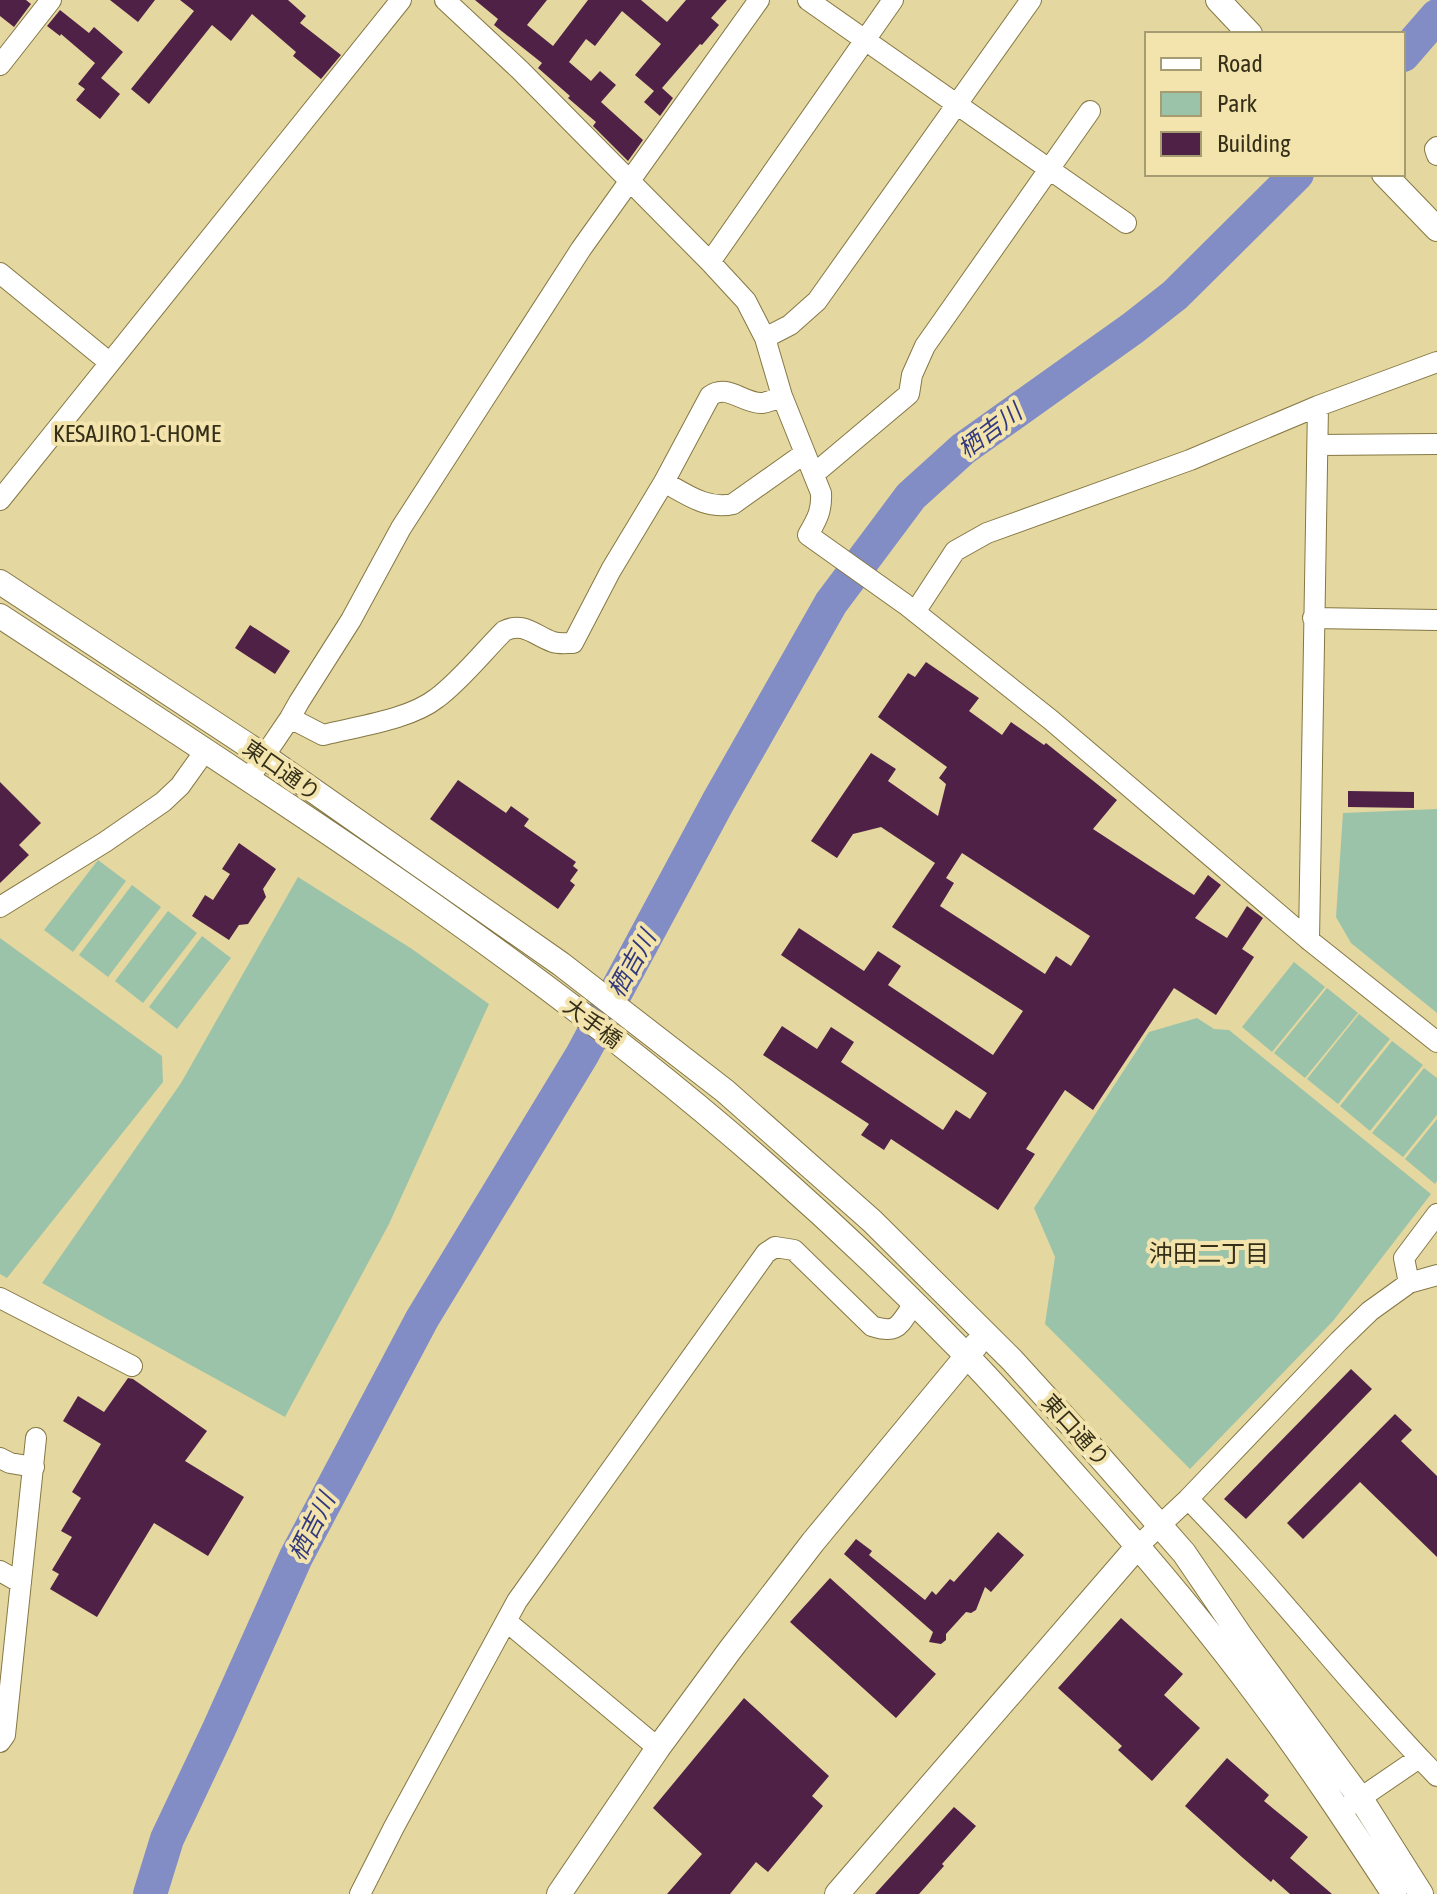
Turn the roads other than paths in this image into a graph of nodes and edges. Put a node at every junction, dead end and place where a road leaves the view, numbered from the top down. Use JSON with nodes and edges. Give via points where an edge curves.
{"nodes":[{"id":1,"x":51,"y":0,"type":"edge"},
{"id":2,"x":401,"y":0,"type":"edge"},
{"id":3,"x":445,"y":0,"type":"edge"},
{"id":4,"x":759,"y":0,"type":"edge"},
{"id":5,"x":808,"y":0,"type":"edge"},
{"id":6,"x":893,"y":0,"type":"edge"},
{"id":7,"x":1031,"y":0,"type":"edge"},
{"id":8,"x":1218,"y":0,"type":"edge"},
{"id":9,"x":1248,"y":32,"type":"edge"},
{"id":10,"x":864,"y":40,"type":"junction"},
{"id":11,"x":0,"y":65,"type":"edge"},
{"id":12,"x":957,"y":104,"type":"junction"},
{"id":13,"x":1090,"y":111,"type":"dead end"},
{"id":14,"x":1437,"y":147,"type":"edge"},
{"id":15,"x":1437,"y":155,"type":"edge"},
{"id":16,"x":1050,"y":169,"type":"junction"},
{"id":17,"x":1386,"y":176,"type":"edge"},
{"id":18,"x":629,"y":180,"type":"junction"},
{"id":19,"x":1126,"y":223,"type":"dead end"},
{"id":20,"x":1437,"y":229,"type":"edge"},
{"id":21,"x":710,"y":262,"type":"junction"},
{"id":22,"x":0,"y":273,"type":"edge"},
{"id":23,"x":765,"y":338,"type":"junction"},
{"id":24,"x":1437,"y":362,"type":"edge"},
{"id":25,"x":110,"y":363,"type":"junction"},
{"id":26,"x":782,"y":396,"type":"junction"},
{"id":27,"x":1318,"y":406,"type":"junction"},
{"id":28,"x":1437,"y":444,"type":"edge"},
{"id":29,"x":1318,"y":445,"type":"junction"},
{"id":30,"x":805,"y":453,"type":"junction"},
{"id":31,"x":814,"y":474,"type":"junction"},
{"id":32,"x":664,"y":482,"type":"junction"},
{"id":33,"x":0,"y":500,"type":"edge"},
{"id":34,"x":0,"y":582,"type":"edge"},
{"id":35,"x":910,"y":608,"type":"junction"},
{"id":36,"x":0,"y":616,"type":"edge"},
{"id":37,"x":1313,"y":618,"type":"junction"},
{"id":38,"x":1437,"y":620,"type":"edge"},
{"id":39,"x":290,"y":718,"type":"junction"},
{"id":40,"x":205,"y":751,"type":"junction"},
{"id":41,"x":264,"y":756,"type":"junction"},
{"id":42,"x":248,"y":780,"type":"junction"},
{"id":43,"x":0,"y":907,"type":"edge"},
{"id":44,"x":1309,"y":940,"type":"junction"},
{"id":45,"x":561,"y":964,"type":"joint"},
{"id":46,"x":547,"y":988,"type":"joint"},
{"id":47,"x":654,"y":1034,"type":"joint"},
{"id":48,"x":1437,"y":1042,"type":"edge"},
{"id":49,"x":639,"y":1059,"type":"joint"},
{"id":50,"x":1437,"y":1214,"type":"edge"},
{"id":51,"x":1437,"y":1275,"type":"edge"},
{"id":52,"x":1409,"y":1283,"type":"junction"},
{"id":53,"x":0,"y":1298,"type":"edge"},
{"id":54,"x":914,"y":1304,"type":"junction"},
{"id":55,"x":986,"y":1332,"type":"junction"},
{"id":56,"x":967,"y":1356,"type":"junction"},
{"id":57,"x":132,"y":1366,"type":"dead end"},
{"id":58,"x":36,"y":1438,"type":"dead end"},
{"id":59,"x":0,"y":1458,"type":"edge"},
{"id":60,"x":34,"y":1467,"type":"junction"},
{"id":61,"x":1188,"y":1499,"type":"junction"},
{"id":62,"x":1160,"y":1524,"type":"junction"},
{"id":63,"x":1138,"y":1546,"type":"junction"},
{"id":64,"x":0,"y":1571,"type":"edge"},
{"id":65,"x":21,"y":1583,"type":"junction"},
{"id":66,"x":506,"y":1621,"type":"junction"},
{"id":67,"x":0,"y":1742,"type":"edge"},
{"id":68,"x":658,"y":1748,"type":"junction"},
{"id":69,"x":1419,"y":1758,"type":"junction"},
{"id":70,"x":1437,"y":1776,"type":"edge"},
{"id":71,"x":1361,"y":1799,"type":"junction"},
{"id":72,"x":1340,"y":1812,"type":"junction"},
{"id":73,"x":360,"y":1894,"type":"edge"},
{"id":74,"x":559,"y":1894,"type":"edge"},
{"id":75,"x":837,"y":1894,"type":"edge"},
{"id":76,"x":1394,"y":1894,"type":"edge"},
{"id":77,"x":1421,"y":1894,"type":"edge"}],
"edges":[{"from":1,"to":11,"type":"street"},
{"from":2,"to":25,"type":"street"},
{"from":3,"to":18,"type":"street"},
{"from":4,"to":18,"type":"street"},
{"from":5,"to":10,"type":"street"},
{"from":6,"to":10,"type":"street"},
{"from":7,"to":12,"type":"street"},
{"from":8,"to":9,"type":"street"},
{"from":10,"to":12,"type":"street"},
{"from":10,"to":21,"type":"street"},
{"from":12,"to":16,"type":"street"},
{"from":12,"to":23,"type":"street","via":[[817,301]]},
{"from":13,"to":16,"type":"street"},
{"from":14,"to":15,"type":"street"},
{"from":16,"to":19,"type":"street"},
{"from":16,"to":31,"type":"street","via":[[925,346],[909,394]]},
{"from":17,"to":20,"type":"street"},
{"from":18,"to":21,"type":"street"},
{"from":18,"to":39,"type":"street","via":[[401,528]]},
{"from":21,"to":23,"type":"street","via":[[746,301]]},
{"from":22,"to":25,"type":"street"},
{"from":23,"to":26,"type":"street"},
{"from":24,"to":27,"type":"street"},
{"from":25,"to":33,"type":"street"},
{"from":26,"to":30,"type":"street"},
{"from":26,"to":32,"type":"street","via":[[760,403],[725,391],[710,396]]},
{"from":27,"to":29,"type":"street"},
{"from":27,"to":35,"type":"street","via":[[1190,460],[987,533],[955,551]]},
{"from":28,"to":29,"type":"street"},
{"from":29,"to":37,"type":"street"},
{"from":30,"to":31,"type":"street"},
{"from":30,"to":32,"type":"street","via":[[733,504],[695,498]]},
{"from":31,"to":35,"type":"street","via":[[822,505],[808,535]]},
{"from":32,"to":39,"type":"street","via":[[573,643],[555,643],[512,626],[423,707],[323,735]]},
{"from":34,"to":41,"type":"street","name":"東口通り"},
{"from":35,"to":44,"type":"street","via":[[1051,720]]},
{"from":36,"to":40,"type":"street","name":"東口通り"},
{"from":37,"to":38,"type":"street"},
{"from":37,"to":44,"type":"street"},
{"from":39,"to":41,"type":"street"},
{"from":40,"to":42,"type":"street","name":"東口通り"},
{"from":40,"to":43,"type":"street","via":[[163,802]]},
{"from":41,"to":42,"type":"street"},
{"from":41,"to":45,"type":"street","name":"東口通り"},
{"from":42,"to":46,"type":"street","name":"東口通り","via":[[468,928]]},
{"from":44,"to":48,"type":"street"},
{"from":45,"to":47,"type":"street","name":"大手橋"},
{"from":46,"to":49,"type":"street","name":"大手橋"},
{"from":47,"to":55,"type":"street","name":"東口通り","via":[[807,1162]]},
{"from":49,"to":54,"type":"street","name":"東口通り","via":[[766,1166]]},
{"from":50,"to":52,"type":"street","via":[[1404,1258]]},
{"from":51,"to":52,"type":"street"},
{"from":52,"to":61,"type":"street","via":[[1339,1341]]},
{"from":53,"to":57,"type":"street"},
{"from":54,"to":56,"type":"street","name":"東口通り"},
{"from":54,"to":66,"type":"street","via":[[896,1328],[872,1326],[794,1250],[775,1247],[766,1253]]},
{"from":55,"to":56,"type":"street"},
{"from":55,"to":62,"type":"street","name":"東口通り"},
{"from":56,"to":63,"type":"street","name":"東口通り"},
{"from":56,"to":68,"type":"street","via":[[813,1542]]},
{"from":58,"to":60,"type":"street"},
{"from":59,"to":60,"type":"street"},
{"from":60,"to":65,"type":"street"},
{"from":61,"to":62,"type":"street"},
{"from":61,"to":69,"type":"street"},
{"from":62,"to":63,"type":"street"},
{"from":62,"to":71,"type":"street","name":"東口通り"},
{"from":63,"to":72,"type":"street","name":"東口通り","via":[[1258,1696]]},
{"from":63,"to":75,"type":"street"},
{"from":64,"to":65,"type":"street"},
{"from":65,"to":67,"type":"street","via":[[5,1735]]},
{"from":66,"to":68,"type":"street"},
{"from":66,"to":73,"type":"street"},
{"from":68,"to":74,"type":"street"},
{"from":69,"to":70,"type":"street"},
{"from":69,"to":71,"type":"street"},
{"from":71,"to":72,"type":"street"},
{"from":71,"to":77,"type":"street","name":"東口通り"},
{"from":72,"to":76,"type":"street","name":"東口通り"}]}
